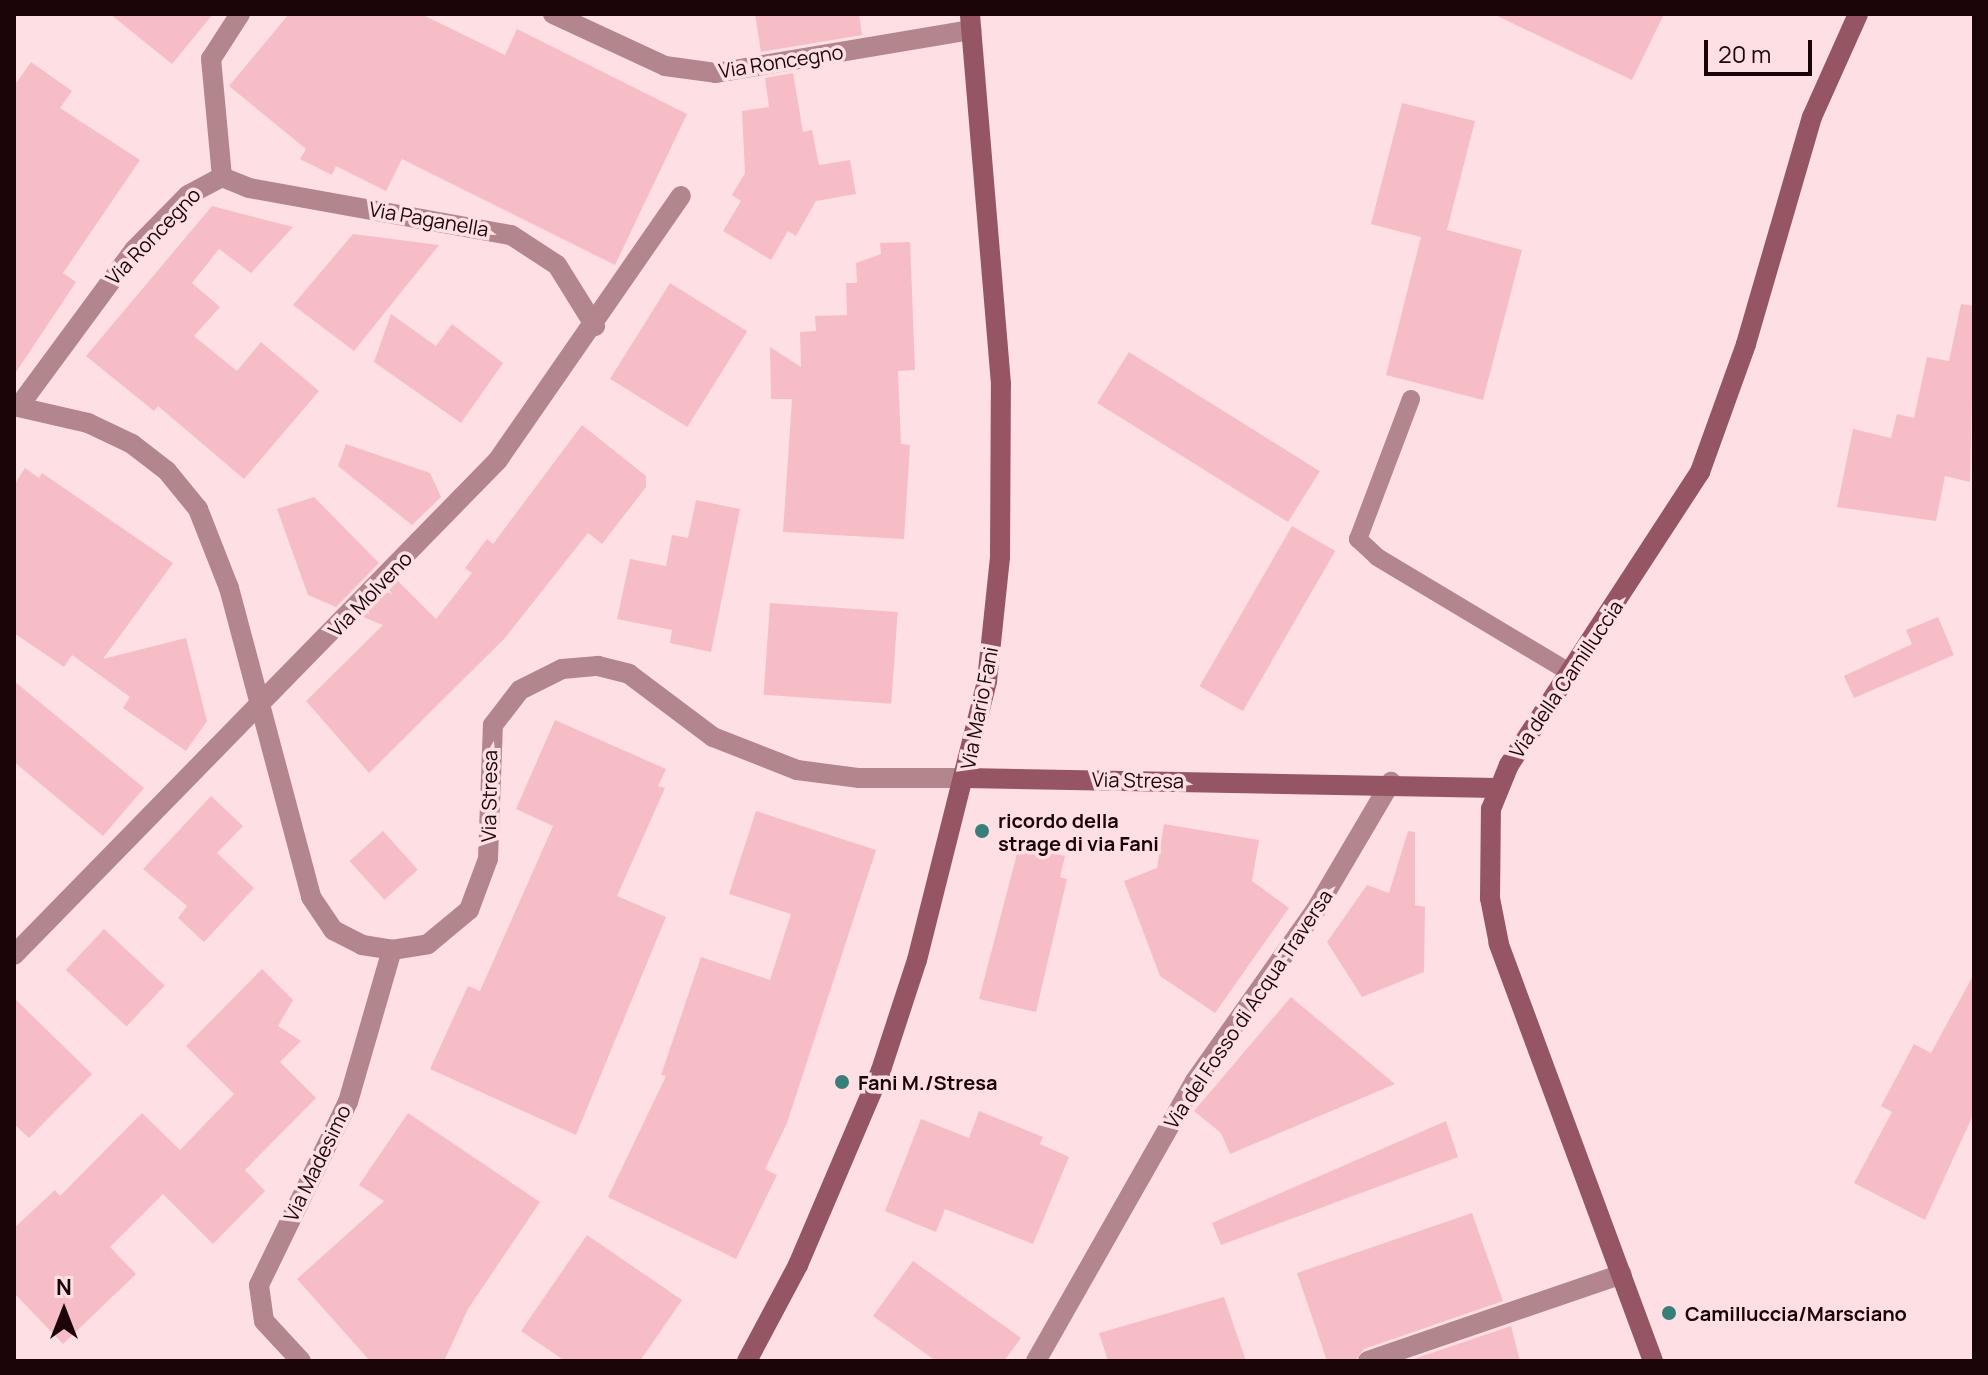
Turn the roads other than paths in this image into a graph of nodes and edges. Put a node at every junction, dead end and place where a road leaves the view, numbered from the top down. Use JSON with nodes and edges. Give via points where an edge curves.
{"nodes":[{"id":1,"x":240,"y":14,"type":"edge"},
{"id":2,"x":553,"y":14,"type":"edge"},
{"id":3,"x":1858,"y":14,"type":"edge"},
{"id":4,"x":971,"y":22,"type":"edge"},
{"id":5,"x":222,"y":177,"type":"junction"},
{"id":6,"x":681,"y":196,"type":"dead end"},
{"id":7,"x":595,"y":326,"type":"junction"},
{"id":8,"x":1411,"y":399,"type":"dead end"},
{"id":9,"x":17,"y":406,"type":"edge"},
{"id":10,"x":1569,"y":672,"type":"junction"},
{"id":11,"x":261,"y":702,"type":"junction"},
{"id":12,"x":965,"y":778,"type":"junction"},
{"id":13,"x":1391,"y":782,"type":"junction"},
{"id":14,"x":1496,"y":788,"type":"junction"},
{"id":15,"x":392,"y":950,"type":"junction"},
{"id":16,"x":14,"y":955,"type":"edge"},
{"id":17,"x":1622,"y":1274,"type":"junction"},
{"id":18,"x":301,"y":1361,"type":"edge"},
{"id":19,"x":747,"y":1361,"type":"edge"},
{"id":20,"x":1036,"y":1361,"type":"edge"},
{"id":21,"x":1368,"y":1361,"type":"edge"},
{"id":22,"x":1653,"y":1361,"type":"edge"}],
"edges":[{"from":1,"to":5,"type":"street","name":"Via Roncegno","via":[[211,59]]},
{"from":2,"to":4,"type":"street","name":"Via Roncegno","via":[[665,66],[716,73]]},
{"from":3,"to":10,"type":"street","name":"Via della Camilluccia","via":[[1812,117],[1746,344],[1700,472]]},
{"from":4,"to":12,"type":"street","name":"Via Mario Fani","via":[[999,346],[1001,521],[987,681]]},
{"from":5,"to":7,"type":"street","name":"Via Paganella","via":[[249,188],[511,235],[557,265]]},
{"from":5,"to":9,"type":"street","name":"Via Roncegno","via":[[188,195],[134,250]]},
{"from":6,"to":7,"type":"street","name":"Via Molveno"},
{"from":7,"to":11,"type":"street","name":"Via Molveno","via":[[498,460]]},
{"from":8,"to":10,"type":"lane","via":[[1358,539],[1377,557]]},
{"from":9,"to":11,"type":"street","name":"Via Stresa","via":[[111,434],[179,484],[213,539]]},
{"from":10,"to":14,"type":"street","name":"Via della Camilluccia"},
{"from":11,"to":15,"type":"street","name":"Via Stresa","via":[[316,909],[344,936]]},
{"from":11,"to":16,"type":"street","name":"Via Molveno"},
{"from":12,"to":13,"type":"street","name":"Via Stresa"},
{"from":12,"to":15,"type":"street","name":"Via Stresa","via":[[859,778],[797,770],[724,743],[629,674],[598,666],[562,669],[520,690],[493,725],[488,859],[479,895],[460,921],[428,944]]},
{"from":12,"to":19,"type":"street","name":"Via Mario Fani","via":[[881,1070],[798,1265]]},
{"from":13,"to":14,"type":"street","name":"Via Stresa"},
{"from":13,"to":20,"type":"street","name":"Via del Fosso di Acqua Traversa","via":[[1315,911],[1195,1081]]},
{"from":14,"to":17,"type":"street","name":"Via della Camilluccia","via":[[1489,852],[1499,944]]},
{"from":15,"to":18,"type":"street","name":"Via Madesimo","via":[[348,1102],[259,1285],[264,1321]]},
{"from":17,"to":21,"type":"street"},
{"from":17,"to":22,"type":"street","name":"Via della Camilluccia"}]}
